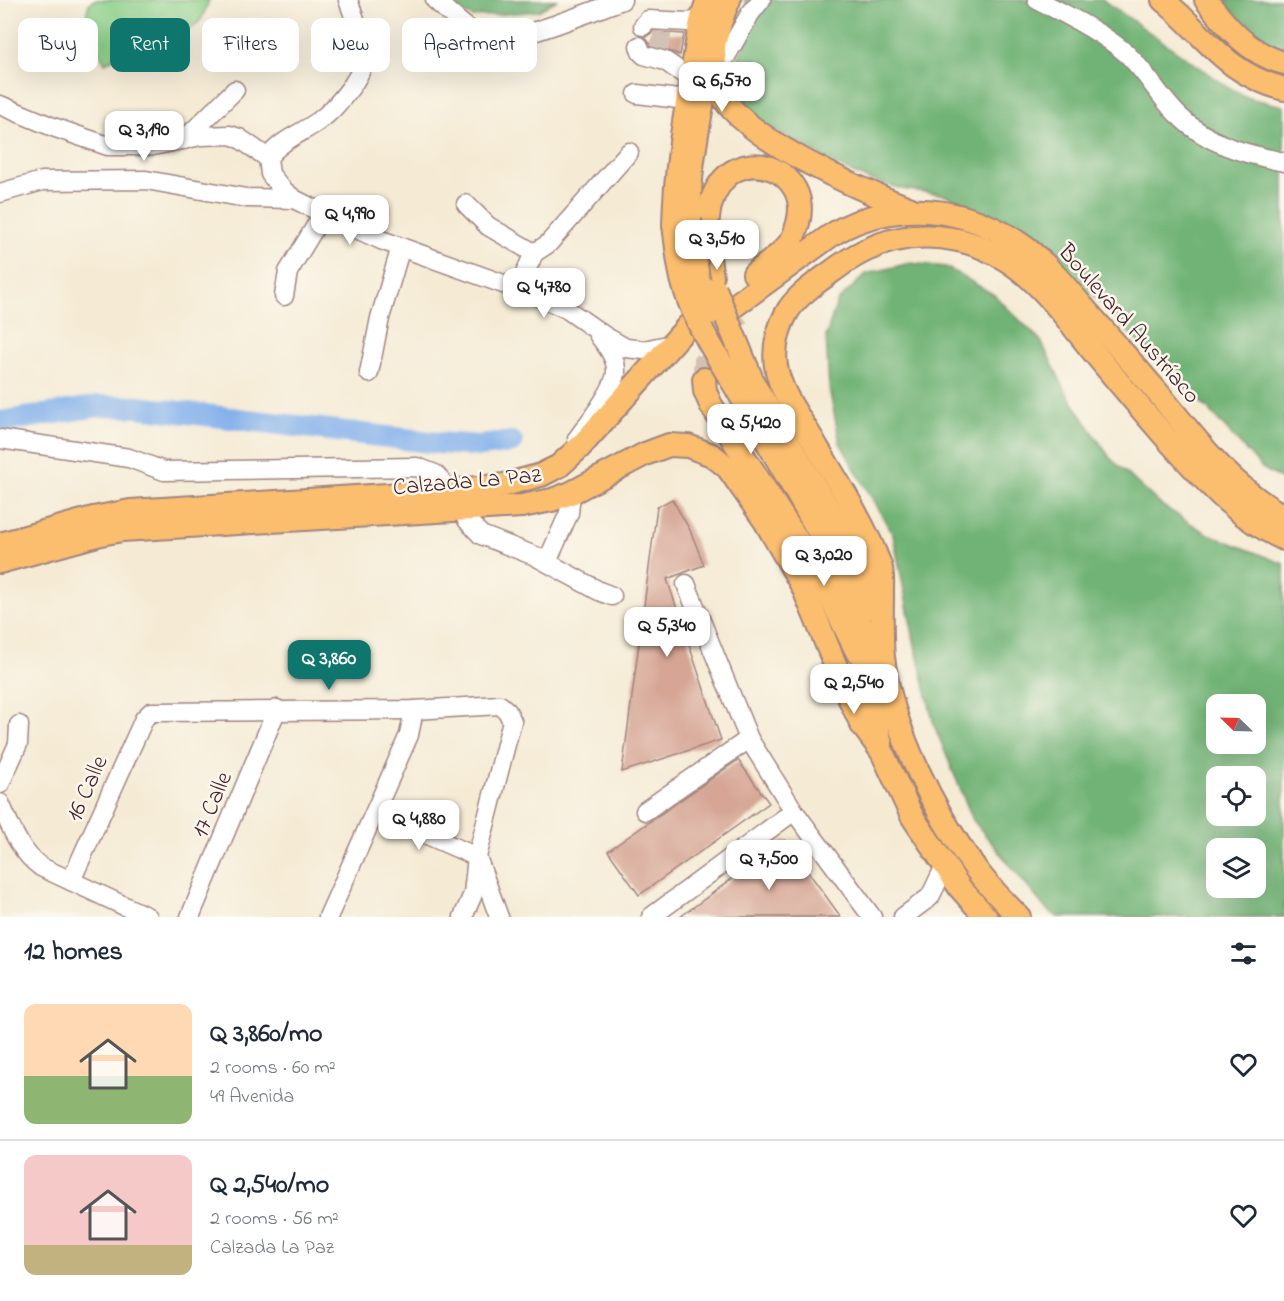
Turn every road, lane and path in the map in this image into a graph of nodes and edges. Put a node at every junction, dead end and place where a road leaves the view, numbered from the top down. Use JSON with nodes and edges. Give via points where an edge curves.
{"nodes":[{"id":1,"x":348,"y":0,"type":"edge"},
{"id":2,"x":435,"y":0,"type":"edge"},
{"id":3,"x":590,"y":0,"type":"edge"},
{"id":4,"x":622,"y":0,"type":"edge"},
{"id":5,"x":729,"y":0,"type":"edge"},
{"id":6,"x":761,"y":0,"type":"edge"},
{"id":7,"x":1037,"y":0,"type":"edge"},
{"id":8,"x":1162,"y":0,"type":"edge"},
{"id":9,"x":1206,"y":0,"type":"edge"},
{"id":10,"x":702,"y":9,"type":"edge"},
{"id":11,"x":643,"y":26,"type":"dead end"},
{"id":12,"x":538,"y":30,"type":"junction"},
{"id":13,"x":639,"y":46,"type":"dead end"},
{"id":14,"x":714,"y":47,"type":"junction"},
{"id":15,"x":1284,"y":63,"type":"edge"},
{"id":16,"x":716,"y":74,"type":"junction"},
{"id":17,"x":689,"y":89,"type":"junction"},
{"id":18,"x":1284,"y":89,"type":"edge"},
{"id":19,"x":235,"y":90,"type":"dead end"},
{"id":20,"x":637,"y":94,"type":"dead end"},
{"id":21,"x":0,"y":105,"type":"edge"},
{"id":22,"x":184,"y":140,"type":"junction"},
{"id":23,"x":630,"y":152,"type":"dead end"},
{"id":24,"x":268,"y":158,"type":"junction"},
{"id":25,"x":1284,"y":162,"type":"edge"},
{"id":26,"x":0,"y":193,"type":"edge"},
{"id":27,"x":294,"y":199,"type":"junction"},
{"id":28,"x":466,"y":204,"type":"dead end"},
{"id":29,"x":912,"y":210,"type":"junction"},
{"id":30,"x":323,"y":213,"type":"junction"},
{"id":31,"x":682,"y":223,"type":"junction"},
{"id":32,"x":402,"y":247,"type":"junction"},
{"id":33,"x":534,"y":253,"type":"junction"},
{"id":34,"x":518,"y":289,"type":"junction"},
{"id":35,"x":284,"y":296,"type":"dead end"},
{"id":36,"x":592,"y":327,"type":"junction"},
{"id":37,"x":672,"y":344,"type":"junction"},
{"id":38,"x":369,"y":373,"type":"dead end"},
{"id":39,"x":704,"y":379,"type":"tunnel mouth"},
{"id":40,"x":746,"y":388,"type":"junction"},
{"id":41,"x":0,"y":439,"type":"edge"},
{"id":42,"x":559,"y":466,"type":"junction"},
{"id":43,"x":516,"y":483,"type":"junction"},
{"id":44,"x":578,"y":490,"type":"junction"},
{"id":45,"x":450,"y":491,"type":"junction"},
{"id":46,"x":462,"y":510,"type":"junction"},
{"id":47,"x":1284,"y":516,"type":"edge"},
{"id":48,"x":1284,"y":539,"type":"edge"},
{"id":49,"x":0,"y":544,"type":"edge"},
{"id":50,"x":0,"y":562,"type":"edge"},
{"id":51,"x":547,"y":562,"type":"junction"},
{"id":52,"x":686,"y":584,"type":"dead end"},
{"id":53,"x":612,"y":596,"type":"dead end"},
{"id":54,"x":882,"y":640,"type":"junction"},
{"id":55,"x":865,"y":670,"type":"junction"},
{"id":56,"x":277,"y":709,"type":"junction"},
{"id":57,"x":414,"y":710,"type":"junction"},
{"id":58,"x":19,"y":725,"type":"dead end"},
{"id":59,"x":749,"y":739,"type":"junction"},
{"id":60,"x":882,"y":752,"type":"junction"},
{"id":61,"x":0,"y":784,"type":"edge"},
{"id":62,"x":0,"y":803,"type":"edge"},
{"id":63,"x":645,"y":811,"type":"dead end"},
{"id":64,"x":794,"y":811,"type":"junction"},
{"id":65,"x":375,"y":812,"type":"junction"},
{"id":66,"x":477,"y":857,"type":"junction"},
{"id":67,"x":945,"y":866,"type":"junction"},
{"id":68,"x":71,"y":881,"type":"junction"},
{"id":69,"x":148,"y":917,"type":"edge"},
{"id":70,"x":190,"y":917,"type":"edge"},
{"id":71,"x":328,"y":917,"type":"edge"},
{"id":72,"x":463,"y":917,"type":"edge"},
{"id":73,"x":499,"y":917,"type":"edge"},
{"id":74,"x":651,"y":917,"type":"edge"},
{"id":75,"x":872,"y":917,"type":"edge"},
{"id":76,"x":903,"y":917,"type":"edge"},
{"id":77,"x":986,"y":917,"type":"edge"},
{"id":78,"x":1019,"y":917,"type":"edge"}],
"edges":[{"from":1,"to":24,"type":"street","via":[[364,57],[360,72],[321,120],[285,141]]},
{"from":2,"to":12,"type":"street","via":[[489,40],[515,38]]},
{"from":3,"to":12,"type":"street"},
{"from":4,"to":12,"type":"street"},
{"from":5,"to":14,"type":"main road"},
{"from":6,"to":16,"type":"street"},
{"from":7,"to":25,"type":"street","via":[[1127,55],[1178,115],[1203,134],[1227,147]]},
{"from":8,"to":18,"type":"main road","via":[[1220,57],[1250,76]]},
{"from":9,"to":15,"type":"main road","via":[[1240,40]]},
{"from":10,"to":11,"type":"street","via":[[688,22],[664,25],[648,20]]},
{"from":10,"to":17,"type":"main road"},
{"from":13,"to":17,"type":"street","via":[[644,55],[658,54]]},
{"from":14,"to":16,"type":"main road"},
{"from":14,"to":31,"type":"main road"},
{"from":16,"to":29,"type":"main road","via":[[726,102],[760,134],[866,192]]},
{"from":17,"to":20,"type":"street"},
{"from":17,"to":31,"type":"main road","via":[[675,189]]},
{"from":19,"to":22,"type":"street"},
{"from":21,"to":22,"type":"street","via":[[108,146],[153,146]]},
{"from":22,"to":24,"type":"street","via":[[230,135]]},
{"from":23,"to":33,"type":"street","via":[[548,244]]},
{"from":24,"to":27,"type":"street","via":[[270,174]]},
{"from":26,"to":27,"type":"street","via":[[42,181],[146,180],[246,198]]},
{"from":27,"to":30,"type":"street"},
{"from":28,"to":33,"type":"street","via":[[488,226]]},
{"from":29,"to":40,"type":"main road","bridge":true,"via":[[861,219],[846,226],[731,307],[789,244],[800,218],[800,200],[793,185],[766,166],[748,166],[729,175],[718,187],[708,228],[712,277]]},
{"from":29,"to":47,"type":"main road","name":"Boulevard Austríaco","via":[[961,216],[1027,249],[1071,293],[1220,466],[1259,501]]},
{"from":30,"to":32,"type":"street"},
{"from":30,"to":35,"type":"street","via":[[288,272]]},
{"from":31,"to":40,"type":"main road","bridge":true,"via":[[680,268],[694,316]]},
{"from":32,"to":34,"type":"street"},
{"from":32,"to":38,"type":"street","via":[[380,318]]},
{"from":33,"to":34,"type":"street"},
{"from":34,"to":36,"type":"street","via":[[565,308]]},
{"from":36,"to":37,"type":"street","via":[[630,349]]},
{"from":36,"to":42,"type":"street","via":[[612,356],[616,375]]},
{"from":37,"to":42,"type":"main road","name":"Calzada La Paz"},
{"from":37,"to":43,"type":"main road","name":"Calzada La Paz","via":[[692,332],[581,465],[544,486]]},
{"from":39,"to":55,"type":"main road","via":[[711,405],[819,574]]},
{"from":40,"to":54,"type":"main road","via":[[849,543],[871,595]]},
{"from":40,"to":55,"type":"main road","via":[[837,567],[860,622]]},
{"from":41,"to":45,"type":"street","via":[[129,458],[165,471],[417,467],[435,474]]},
{"from":42,"to":43,"type":"main road","name":"Calzada La Paz"},
{"from":43,"to":45,"type":"main road","name":"Calzada La Paz"},
{"from":44,"to":46,"type":"main road","name":"Calzada La Paz","via":[[534,504]]},
{"from":44,"to":51,"type":"street"},
{"from":44,"to":60,"type":"main road","name":"Calzada La Paz","via":[[645,453],[669,445],[695,448],[721,461],[759,512],[803,587],[862,725]]},
{"from":45,"to":49,"type":"main road","name":"Calzada La Paz","via":[[130,512],[93,518]]},
{"from":46,"to":50,"type":"main road","name":"Calzada La Paz","via":[[122,531]]},
{"from":46,"to":51,"type":"street","via":[[481,535]]},
{"from":48,"to":54,"type":"main road","name":"Boulevard Austríaco","via":[[1246,518],[1206,482],[1027,273],[994,252],[968,242],[934,236],[884,242],[849,258],[797,300],[779,332],[775,354],[778,374],[790,402],[838,482],[882,569]]},
{"from":51,"to":53,"type":"street"},
{"from":52,"to":59,"type":"street"},
{"from":54,"to":78,"type":"main road","via":[[895,714],[930,794],[975,868]]},
{"from":55,"to":60,"type":"main road"},
{"from":56,"to":57,"type":"street"},
{"from":56,"to":68,"type":"street","name":"16 Calle","via":[[147,715]]},
{"from":56,"to":70,"type":"street","name":"17 Calle"},
{"from":57,"to":65,"type":"street","via":[[409,735]]},
{"from":57,"to":66,"type":"street","via":[[500,705],[512,721]]},
{"from":58,"to":61,"type":"street","via":[[18,744]]},
{"from":59,"to":63,"type":"street"},
{"from":59,"to":64,"type":"street"},
{"from":60,"to":67,"type":"main road","name":"Calzada La Paz","via":[[912,816]]},
{"from":62,"to":68,"type":"street","via":[[28,858]]},
{"from":64,"to":74,"type":"street"},
{"from":64,"to":75,"type":"street"},
{"from":65,"to":66,"type":"street"},
{"from":65,"to":71,"type":"street"},
{"from":66,"to":72,"type":"street","via":[[473,894]]},
{"from":66,"to":73,"type":"street"},
{"from":67,"to":76,"type":"street","via":[[930,897]]},
{"from":67,"to":77,"type":"main road","name":"Calzada La Paz"},
{"from":68,"to":69,"type":"street"}]}
